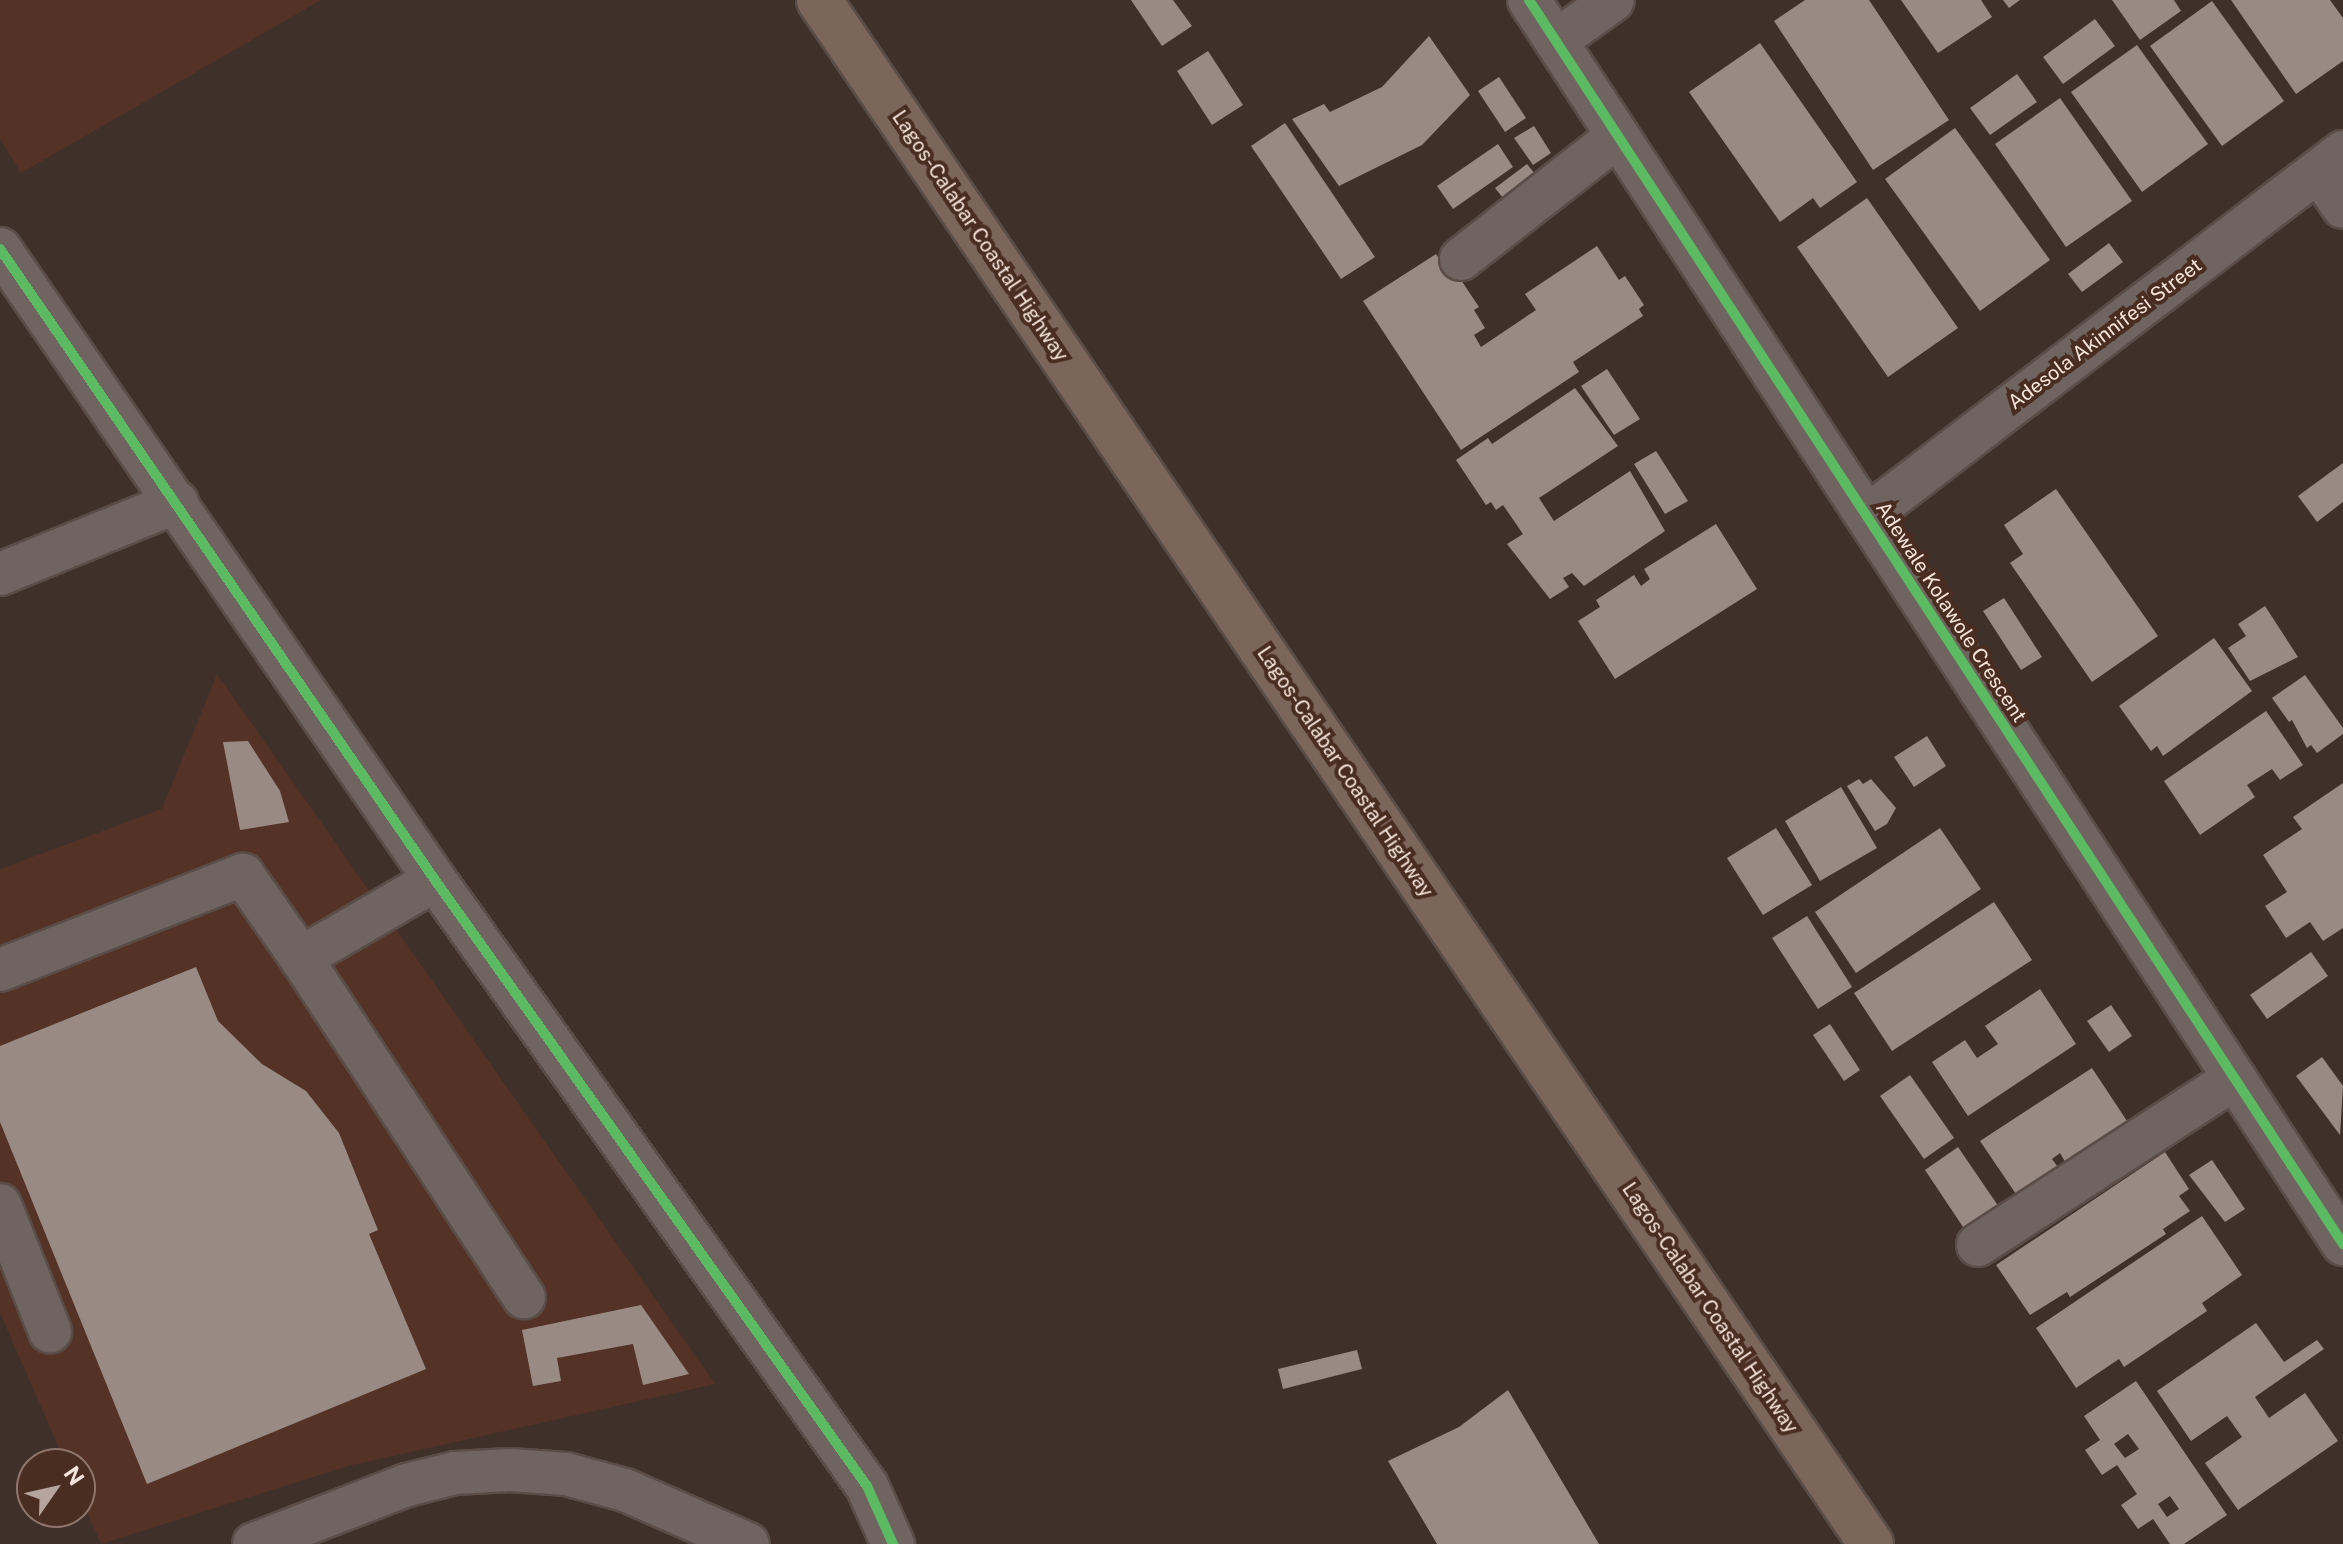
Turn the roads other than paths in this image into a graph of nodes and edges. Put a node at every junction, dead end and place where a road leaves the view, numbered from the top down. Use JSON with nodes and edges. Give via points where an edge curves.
{"nodes":[{"id":1,"x":819,"y":0,"type":"edge"},
{"id":2,"x":1529,"y":0,"type":"edge"},
{"id":3,"x":1613,"y":0,"type":"edge"},
{"id":4,"x":1556,"y":41,"type":"junction"},
{"id":5,"x":1618,"y":136,"type":"junction"},
{"id":6,"x":2331,"y":161,"type":"edge"},
{"id":7,"x":2343,"y":207,"type":"edge"},
{"id":8,"x":0,"y":249,"type":"edge"},
{"id":9,"x":1461,"y":259,"type":"dead end"},
{"id":10,"x":177,"y":502,"type":"junction"},
{"id":11,"x":1867,"y":516,"type":"junction"},
{"id":12,"x":0,"y":574,"type":"edge"},
{"id":13,"x":435,"y":880,"type":"junction"},
{"id":14,"x":301,"y":958,"type":"junction"},
{"id":15,"x":0,"y":970,"type":"edge"},
{"id":16,"x":2235,"y":1078,"type":"junction"},
{"id":17,"x":0,"y":1205,"type":"edge"},
{"id":18,"x":2343,"y":1244,"type":"edge"},
{"id":19,"x":1978,"y":1245,"type":"dead end"},
{"id":20,"x":524,"y":1297,"type":"dead end"},
{"id":21,"x":50,"y":1331,"type":"dead end"},
{"id":22,"x":867,"y":1486,"type":"junction"},
{"id":23,"x":254,"y":1544,"type":"edge"},
{"id":24,"x":748,"y":1544,"type":"edge"},
{"id":25,"x":893,"y":1544,"type":"edge"},
{"id":26,"x":919,"y":1544,"type":"edge"},
{"id":27,"x":1871,"y":1544,"type":"edge"}],
"edges":[{"from":1,"to":27,"type":"highway","name":"Lagos-Calabar Coastal Highway"},
{"from":2,"to":4,"type":"street","name":"Adewale Kolawole Crescent"},
{"from":3,"to":4,"type":"street"},
{"from":4,"to":5,"type":"street","name":"Adewale Kolawole Crescent"},
{"from":5,"to":9,"type":"street"},
{"from":5,"to":11,"type":"street","name":"Adewale Kolawole Crescent"},
{"from":6,"to":7,"type":"street"},
{"from":6,"to":11,"type":"street","name":"Adesola Akinnifesi Street"},
{"from":8,"to":10,"type":"street"},
{"from":10,"to":12,"type":"street"},
{"from":10,"to":13,"type":"street"},
{"from":11,"to":16,"type":"street","name":"Adewale Kolawole Crescent"},
{"from":13,"to":14,"type":"street"},
{"from":13,"to":22,"type":"street"},
{"from":14,"to":15,"type":"street","via":[[243,875]]},
{"from":14,"to":20,"type":"street"},
{"from":16,"to":18,"type":"street","name":"Adewale Kolawole Crescent"},
{"from":16,"to":19,"type":"street"},
{"from":17,"to":21,"type":"street"},
{"from":22,"to":25,"type":"street"},
{"from":22,"to":26,"type":"street"},
{"from":23,"to":24,"type":"street","via":[[407,1485],[455,1473],[510,1470],[566,1474],[625,1490]]}]}
